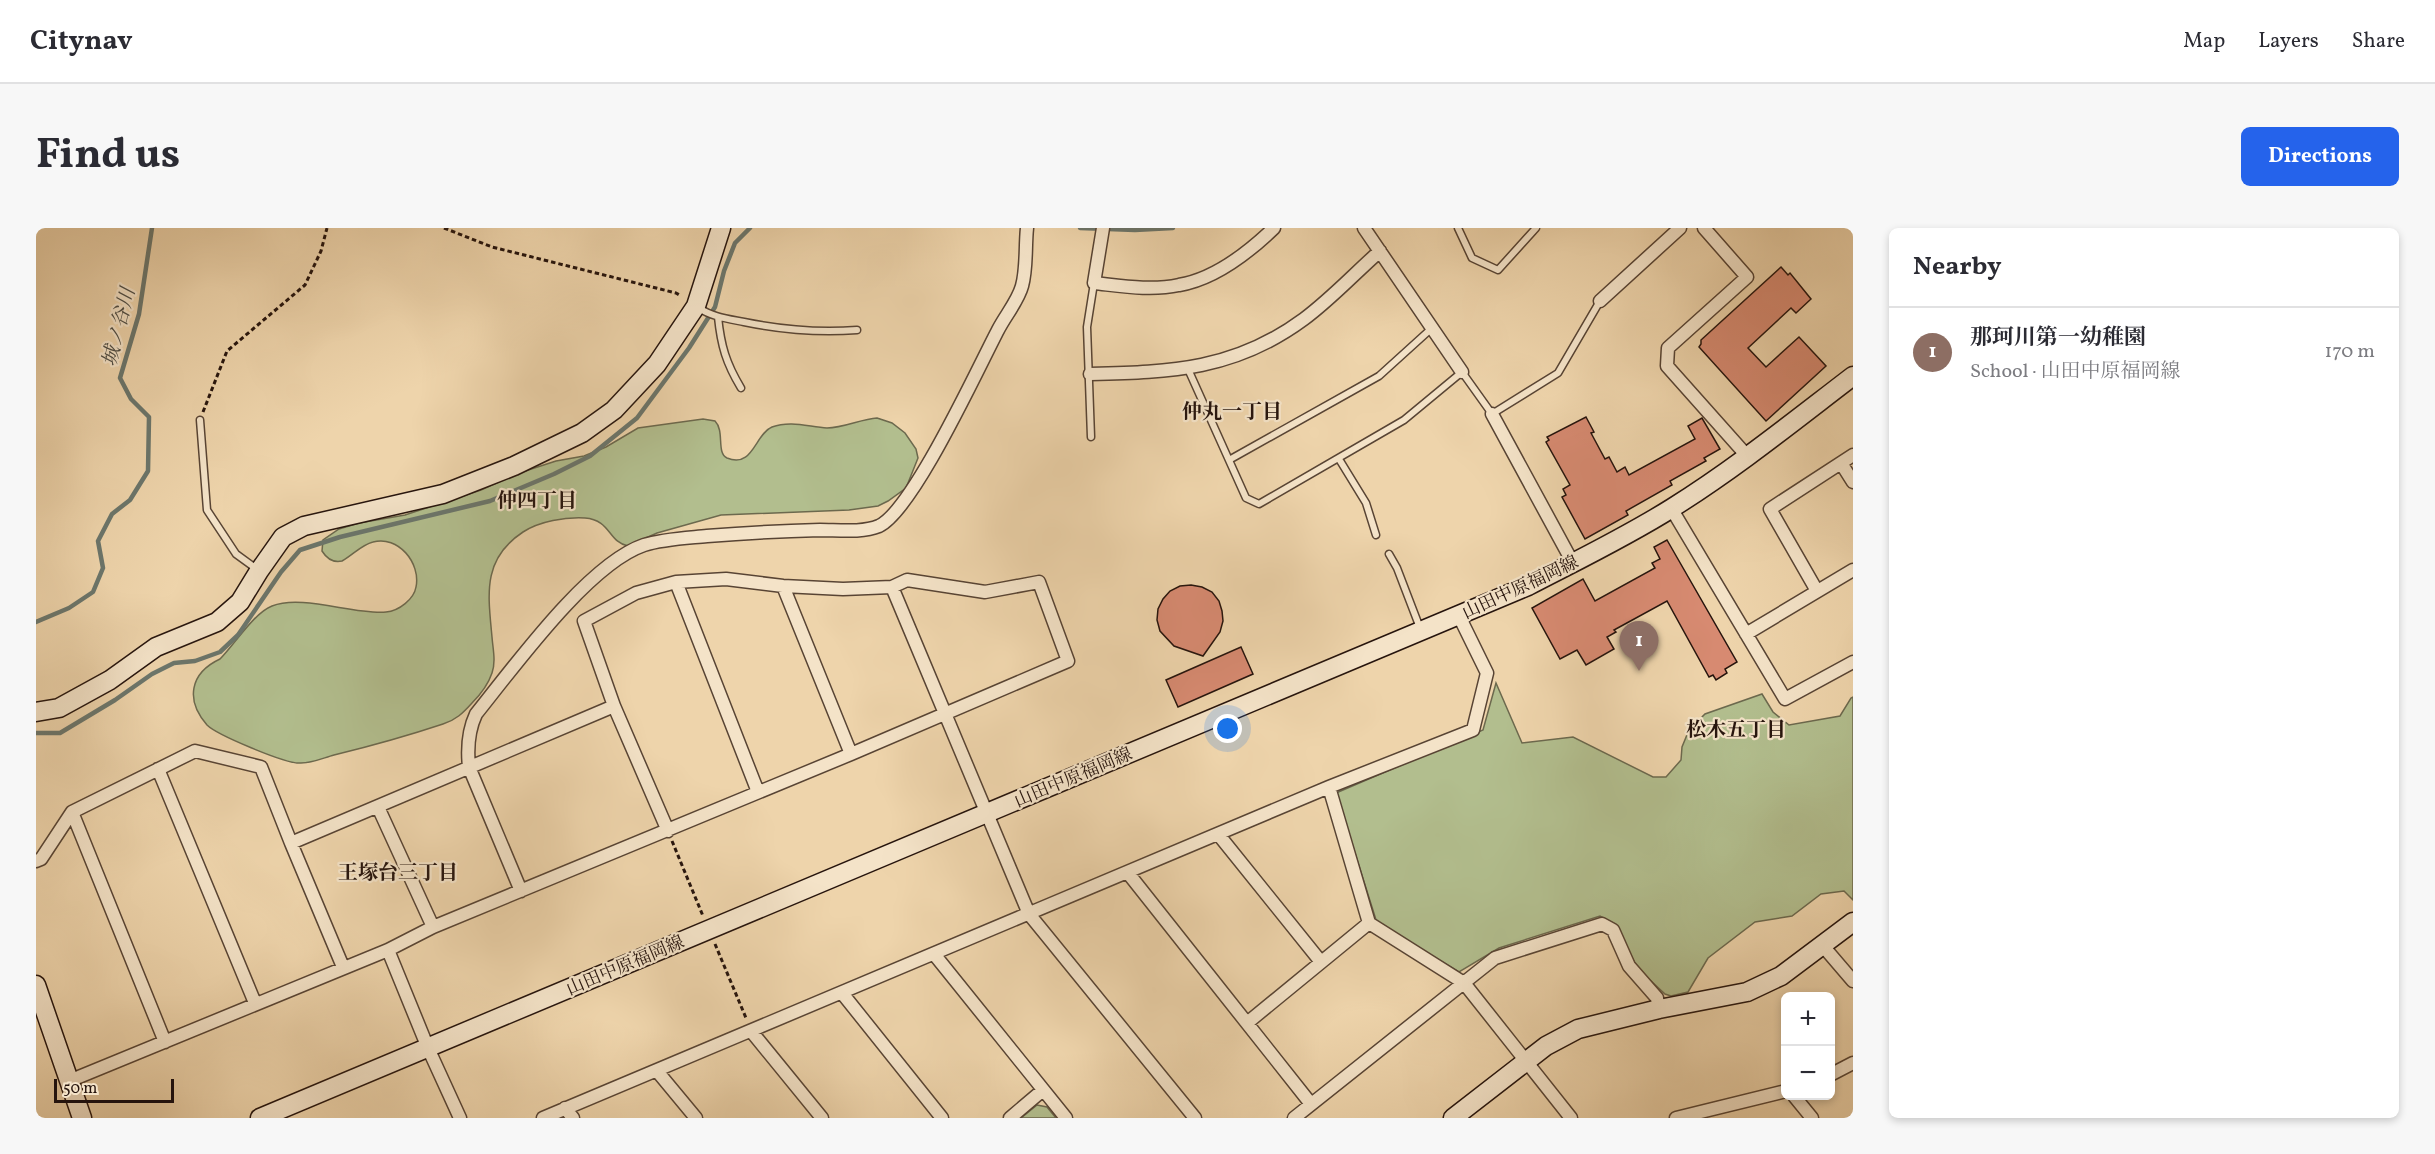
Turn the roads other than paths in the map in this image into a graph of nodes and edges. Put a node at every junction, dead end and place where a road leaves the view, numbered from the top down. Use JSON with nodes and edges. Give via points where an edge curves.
{"nodes":[{"id":1,"x":721,"y":228,"type":"edge"},
{"id":2,"x":1027,"y":228,"type":"edge"},
{"id":3,"x":1103,"y":228,"type":"edge"},
{"id":4,"x":1274,"y":228,"type":"edge"},
{"id":5,"x":1364,"y":228,"type":"edge"},
{"id":6,"x":1458,"y":228,"type":"edge"},
{"id":7,"x":1536,"y":228,"type":"edge"},
{"id":8,"x":1680,"y":228,"type":"edge"},
{"id":9,"x":1704,"y":228,"type":"edge"},
{"id":10,"x":1380,"y":251,"type":"junction"},
{"id":11,"x":1094,"y":283,"type":"junction"},
{"id":12,"x":1600,"y":301,"type":"joint"},
{"id":13,"x":696,"y":306,"type":"junction"},
{"id":14,"x":718,"y":317,"type":"junction"},
{"id":15,"x":1432,"y":328,"type":"junction"},
{"id":16,"x":857,"y":330,"type":"dead end"},
{"id":17,"x":1188,"y":369,"type":"junction"},
{"id":18,"x":1462,"y":372,"type":"junction"},
{"id":19,"x":1089,"y":374,"type":"junction"},
{"id":20,"x":1853,"y":376,"type":"edge"},
{"id":21,"x":741,"y":388,"type":"dead end"},
{"id":22,"x":1492,"y":414,"type":"junction"},
{"id":23,"x":200,"y":420,"type":"road end"},
{"id":24,"x":1091,"y":437,"type":"dead end"},
{"id":25,"x":1853,"y":455,"type":"edge"},
{"id":26,"x":1748,"y":457,"type":"junction"},
{"id":27,"x":1339,"y":459,"type":"junction"},
{"id":28,"x":1229,"y":460,"type":"junction"},
{"id":29,"x":1841,"y":463,"type":"junction"},
{"id":30,"x":1853,"y":482,"type":"edge"},
{"id":31,"x":1671,"y":508,"type":"junction"},
{"id":32,"x":1376,"y":535,"type":"dead end"},
{"id":33,"x":1389,"y":554,"type":"dead end"},
{"id":34,"x":1573,"y":563,"type":"junction"},
{"id":35,"x":1853,"y":570,"type":"edge"},
{"id":36,"x":259,"y":571,"type":"junction"},
{"id":37,"x":676,"y":582,"type":"junction"},
{"id":38,"x":783,"y":586,"type":"junction"},
{"id":39,"x":892,"y":587,"type":"junction"},
{"id":40,"x":1818,"y":591,"type":"junction"},
{"id":41,"x":1459,"y":616,"type":"junction"},
{"id":42,"x":1421,"y":632,"type":"junction"},
{"id":43,"x":1746,"y":634,"type":"junction"},
{"id":44,"x":1853,"y":662,"type":"edge"},
{"id":45,"x":614,"y":706,"type":"junction"},
{"id":46,"x":36,"y":712,"type":"edge"},
{"id":47,"x":945,"y":714,"type":"junction"},
{"id":48,"x":851,"y":754,"type":"junction"},
{"id":49,"x":469,"y":767,"type":"junction"},
{"id":50,"x":158,"y":769,"type":"junction"},
{"id":51,"x":1329,"y":787,"type":"junction"},
{"id":52,"x":758,"y":792,"type":"junction"},
{"id":53,"x":378,"y":807,"type":"junction"},
{"id":54,"x":72,"y":812,"type":"junction"},
{"id":55,"x":986,"y":814,"type":"junction"},
{"id":56,"x":668,"y":831,"type":"junction"},
{"id":57,"x":1218,"y":834,"type":"junction"},
{"id":58,"x":291,"y":843,"type":"junction"},
{"id":59,"x":36,"y":861,"type":"edge"},
{"id":60,"x":1128,"y":873,"type":"junction"},
{"id":61,"x":521,"y":891,"type":"junction"},
{"id":62,"x":1029,"y":915,"type":"junction"},
{"id":63,"x":1853,"y":922,"type":"edge"},
{"id":64,"x":1369,"y":923,"type":"junction"},
{"id":65,"x":433,"y":927,"type":"junction"},
{"id":66,"x":1823,"y":946,"type":"junction"},
{"id":67,"x":388,"y":950,"type":"junction"},
{"id":68,"x":934,"y":954,"type":"junction"},
{"id":69,"x":1321,"y":962,"type":"junction"},
{"id":70,"x":343,"y":967,"type":"junction"},
{"id":71,"x":1853,"y":981,"type":"edge"},
{"id":72,"x":1464,"y":984,"type":"junction"},
{"id":73,"x":37,"y":990,"type":"edge"},
{"id":74,"x":842,"y":993,"type":"junction"},
{"id":75,"x":255,"y":1003,"type":"junction"},
{"id":76,"x":1659,"y":1009,"type":"junction"},
{"id":77,"x":1247,"y":1023,"type":"junction"},
{"id":78,"x":751,"y":1031,"type":"junction"},
{"id":79,"x":165,"y":1042,"type":"junction"},
{"id":80,"x":428,"y":1048,"type":"junction"},
{"id":81,"x":1525,"y":1061,"type":"junction"},
{"id":82,"x":1853,"y":1063,"type":"edge"},
{"id":83,"x":657,"y":1071,"type":"junction"},
{"id":84,"x":1835,"y":1072,"type":"edge"},
{"id":85,"x":69,"y":1081,"type":"junction"},
{"id":86,"x":1043,"y":1090,"type":"junction"},
{"id":87,"x":1781,"y":1092,"type":"edge"},
{"id":88,"x":1798,"y":1100,"type":"edge"},
{"id":89,"x":1311,"y":1104,"type":"junction"},
{"id":90,"x":569,"y":1113,"type":"edge"},
{"id":91,"x":1683,"y":1117,"type":"edge"},
{"id":92,"x":82,"y":1118,"type":"edge"},
{"id":93,"x":260,"y":1118,"type":"edge"},
{"id":94,"x":460,"y":1118,"type":"edge"},
{"id":95,"x":543,"y":1118,"type":"edge"},
{"id":96,"x":696,"y":1118,"type":"edge"},
{"id":97,"x":822,"y":1118,"type":"edge"},
{"id":98,"x":942,"y":1118,"type":"edge"},
{"id":99,"x":1010,"y":1118,"type":"edge"},
{"id":100,"x":1066,"y":1118,"type":"edge"},
{"id":101,"x":1195,"y":1118,"type":"edge"},
{"id":102,"x":1294,"y":1118,"type":"edge"},
{"id":103,"x":1453,"y":1118,"type":"edge"},
{"id":104,"x":1571,"y":1118,"type":"edge"},
{"id":105,"x":1812,"y":1118,"type":"edge"}],
"edges":[{"from":1,"to":13,"type":"main road"},
{"from":2,"to":49,"type":"street","via":[[1022,287],[959,409],[895,513],[879,526],[862,529],[760,532],[644,545],[609,565],[536,639],[476,714],[467,749]]},
{"from":3,"to":11,"type":"street"},
{"from":4,"to":11,"type":"street","via":[[1236,259],[1188,283],[1138,287]]},
{"from":5,"to":10,"type":"street"},
{"from":6,"to":7,"type":"lane","via":[[1472,258],[1498,270]]},
{"from":8,"to":12,"type":"street"},
{"from":9,"to":26,"type":"street","via":[[1747,277],[1668,348],[1666,366]]},
{"from":10,"to":15,"type":"street"},
{"from":10,"to":17,"type":"street","via":[[1305,319],[1248,352]]},
{"from":11,"to":19,"type":"lane","via":[[1087,327]]},
{"from":12,"to":22,"type":"lane","via":[[1558,373]]},
{"from":13,"to":14,"type":"lane"},
{"from":13,"to":36,"type":"main road","via":[[657,364],[614,410],[582,434],[443,494],[304,526],[283,537]]},
{"from":14,"to":16,"type":"lane","via":[[808,332]]},
{"from":14,"to":21,"type":"lane","via":[[728,366]]},
{"from":15,"to":18,"type":"street"},
{"from":15,"to":28,"type":"lane","via":[[1378,376]]},
{"from":17,"to":19,"type":"street"},
{"from":17,"to":28,"type":"lane"},
{"from":18,"to":22,"type":"lane"},
{"from":18,"to":27,"type":"lane","via":[[1404,420]]},
{"from":19,"to":24,"type":"lane"},
{"from":20,"to":26,"type":"main road","name":"山田中原福岡線"},
{"from":22,"to":34,"type":"street"},
{"from":23,"to":36,"type":"lane","via":[[207,510],[236,554]]},
{"from":25,"to":29,"type":"street"},
{"from":26,"to":31,"type":"main road","name":"山田中原福岡線"},
{"from":27,"to":28,"type":"lane","via":[[1259,504],[1246,498]]},
{"from":27,"to":32,"type":"lane","via":[[1366,502]]},
{"from":29,"to":30,"type":"street"},
{"from":29,"to":40,"type":"street","via":[[1770,509]]},
{"from":31,"to":34,"type":"main road","name":"山田中原福岡線"},
{"from":31,"to":43,"type":"street"},
{"from":33,"to":42,"type":"lane"},
{"from":34,"to":41,"type":"main road","name":"山田中原福岡線"},
{"from":35,"to":40,"type":"street"},
{"from":36,"to":46,"type":"main road","via":[[240,603],[217,622],[156,647],[111,680],[59,708]]},
{"from":37,"to":38,"type":"street","via":[[726,579]]},
{"from":37,"to":45,"type":"street","via":[[636,592],[584,621]]},
{"from":37,"to":52,"type":"street"},
{"from":38,"to":39,"type":"street"},
{"from":38,"to":48,"type":"street"},
{"from":39,"to":47,"type":"street"},
{"from":39,"to":47,"type":"street","via":[[907,580],[985,592],[1039,582],[1068,661]]},
{"from":40,"to":43,"type":"street"},
{"from":41,"to":42,"type":"main road","name":"山田中原福岡線"},
{"from":41,"to":51,"type":"street","via":[[1486,673],[1473,730]]},
{"from":42,"to":55,"type":"main road","name":"山田中原福岡線"},
{"from":43,"to":44,"type":"street","via":[[1785,699]]},
{"from":45,"to":49,"type":"street"},
{"from":45,"to":56,"type":"street"},
{"from":47,"to":48,"type":"street"},
{"from":47,"to":55,"type":"street"},
{"from":48,"to":52,"type":"street"},
{"from":49,"to":53,"type":"street"},
{"from":49,"to":61,"type":"street"},
{"from":50,"to":54,"type":"street"},
{"from":50,"to":58,"type":"street","via":[[195,751],[261,767]]},
{"from":50,"to":75,"type":"street"},
{"from":51,"to":57,"type":"street"},
{"from":51,"to":64,"type":"street"},
{"from":52,"to":56,"type":"street"},
{"from":53,"to":58,"type":"street"},
{"from":53,"to":65,"type":"street"},
{"from":54,"to":59,"type":"street"},
{"from":54,"to":79,"type":"street"},
{"from":55,"to":62,"type":"street"},
{"from":55,"to":80,"type":"main road","name":"山田中原福岡線"},
{"from":56,"to":61,"type":"street"},
{"from":57,"to":60,"type":"street"},
{"from":57,"to":69,"type":"street"},
{"from":58,"to":70,"type":"street"},
{"from":60,"to":62,"type":"street"},
{"from":60,"to":77,"type":"street"},
{"from":61,"to":65,"type":"street"},
{"from":62,"to":68,"type":"street"},
{"from":62,"to":101,"type":"street"},
{"from":63,"to":66,"type":"main road"},
{"from":64,"to":69,"type":"street"},
{"from":64,"to":72,"type":"street"},
{"from":65,"to":67,"type":"street"},
{"from":66,"to":71,"type":"street"},
{"from":66,"to":76,"type":"main road","via":[[1781,976],[1747,992]]},
{"from":67,"to":70,"type":"street"},
{"from":67,"to":80,"type":"street"},
{"from":68,"to":74,"type":"street"},
{"from":68,"to":86,"type":"street"},
{"from":69,"to":77,"type":"street"},
{"from":70,"to":75,"type":"street"},
{"from":72,"to":76,"type":"street","via":[[1495,958],[1602,924],[1613,930],[1629,966],[1657,998]]},
{"from":72,"to":81,"type":"street"},
{"from":72,"to":89,"type":"street"},
{"from":73,"to":85,"type":"main road"},
{"from":74,"to":78,"type":"street"},
{"from":74,"to":98,"type":"street"},
{"from":75,"to":79,"type":"street"},
{"from":76,"to":81,"type":"main road","via":[[1578,1029]]},
{"from":77,"to":89,"type":"street"},
{"from":78,"to":83,"type":"street"},
{"from":78,"to":97,"type":"street"},
{"from":79,"to":85,"type":"street"},
{"from":80,"to":93,"type":"main road","name":"山田中原福岡線"},
{"from":80,"to":94,"type":"street"},
{"from":81,"to":103,"type":"main road"},
{"from":81,"to":104,"type":"street"},
{"from":82,"to":84,"type":"street"},
{"from":83,"to":90,"type":"street"},
{"from":83,"to":96,"type":"street"},
{"from":85,"to":92,"type":"main road"},
{"from":86,"to":99,"type":"street"},
{"from":86,"to":100,"type":"street"},
{"from":87,"to":91,"type":"street"},
{"from":88,"to":105,"type":"street"},
{"from":89,"to":102,"type":"street"},
{"from":90,"to":95,"type":"street"}]}
